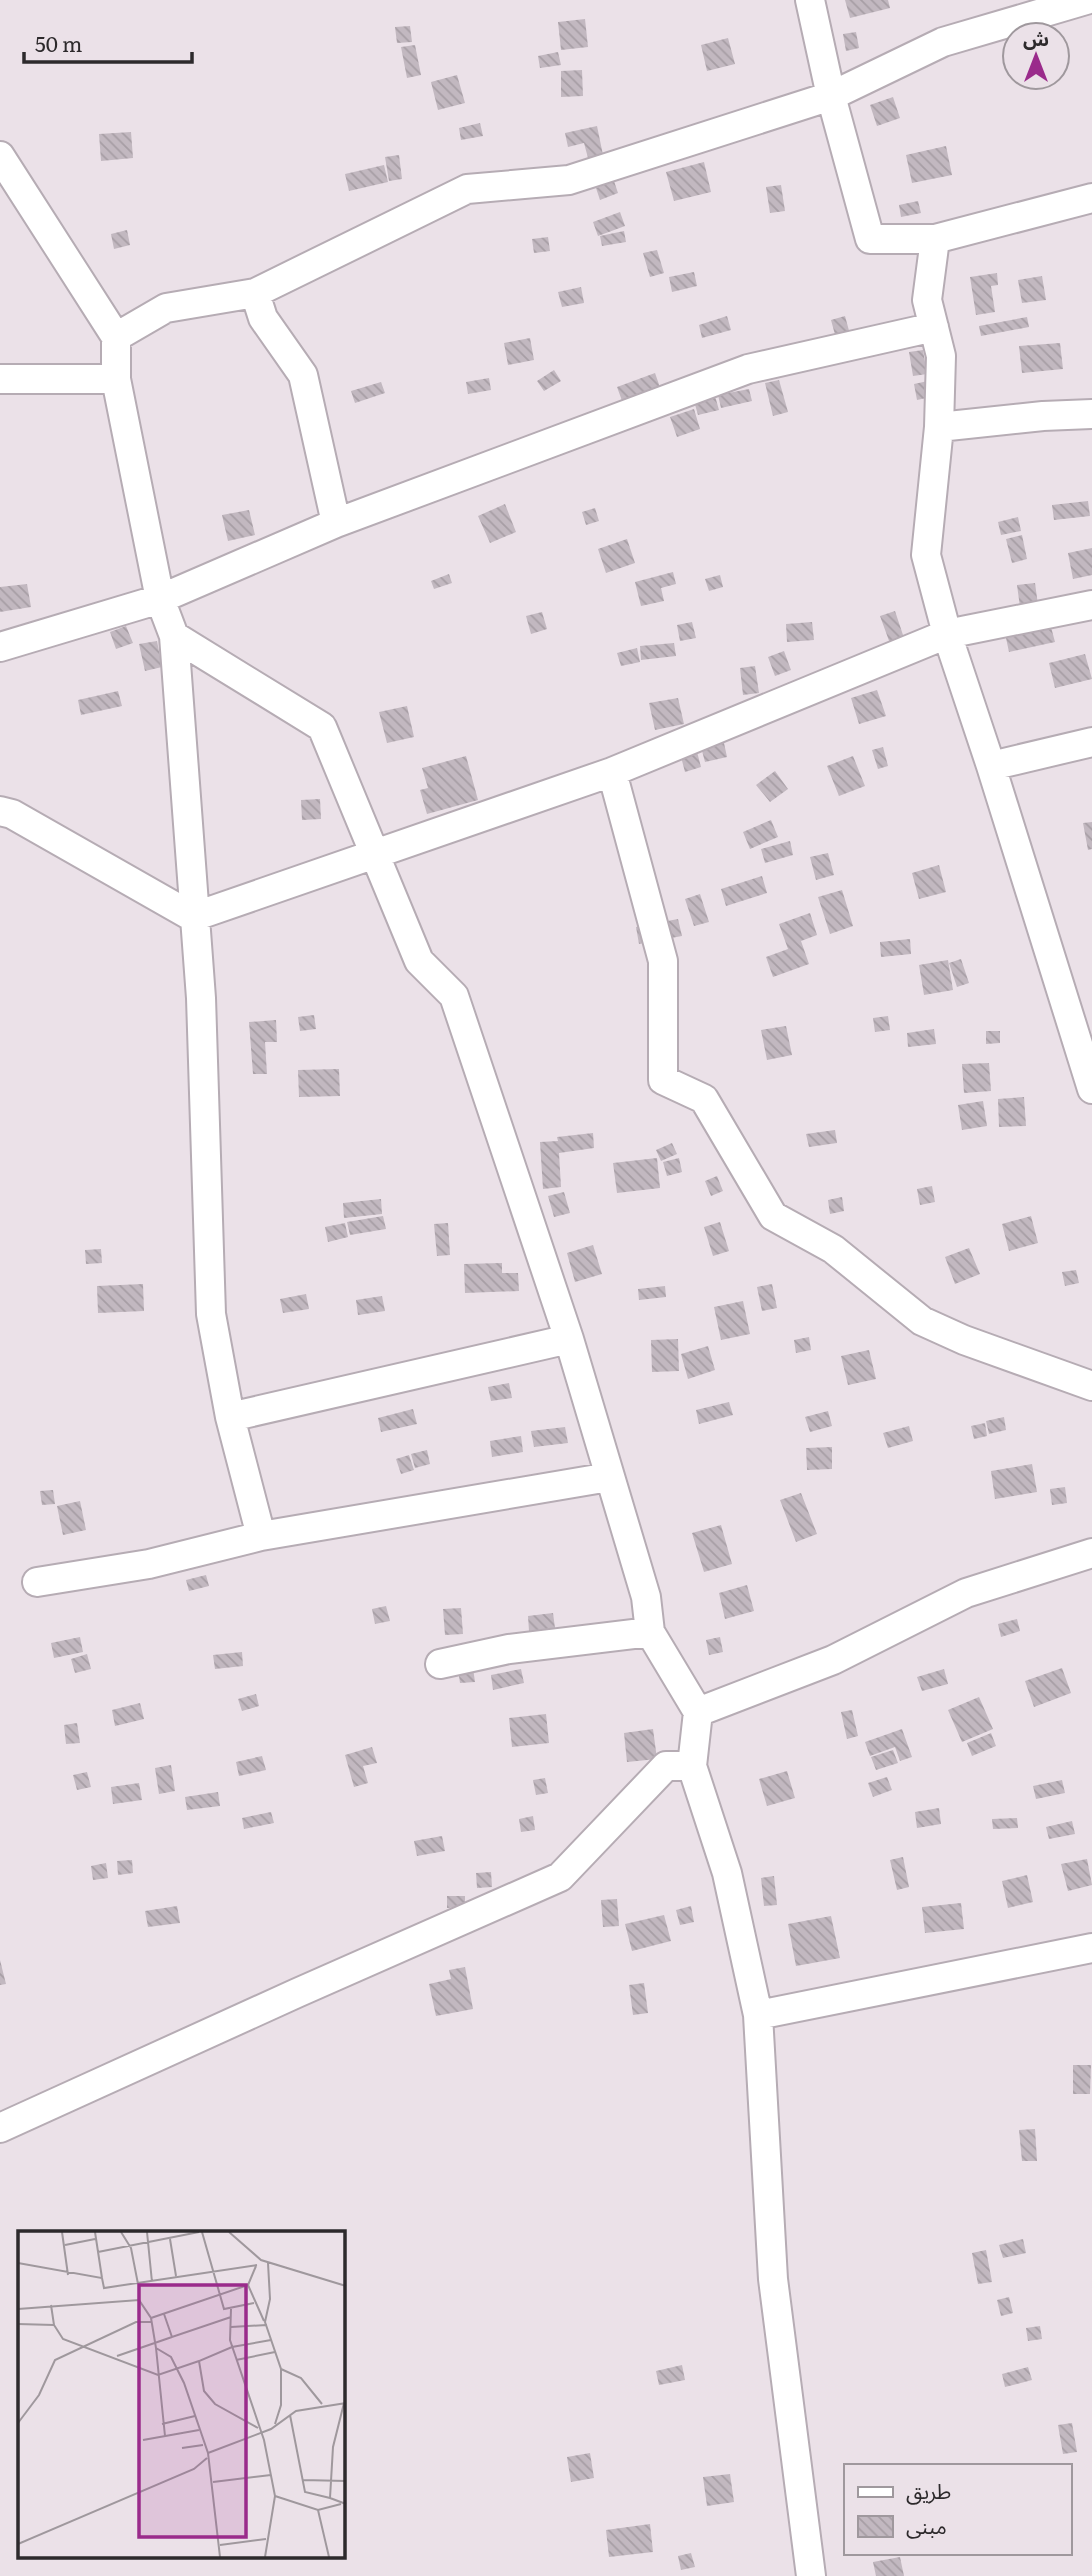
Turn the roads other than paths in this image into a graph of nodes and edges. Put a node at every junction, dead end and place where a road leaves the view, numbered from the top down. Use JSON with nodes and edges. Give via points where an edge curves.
{"nodes":[{"id":1,"x":810,"y":0,"type":"edge"},
{"id":2,"x":1086,"y":0,"type":"edge"},
{"id":3,"x":831,"y":96,"type":"junction"},
{"id":4,"x":0,"y":156,"type":"edge"},
{"id":5,"x":1092,"y":198,"type":"edge"},
{"id":6,"x":935,"y":239,"type":"junction"},
{"id":7,"x":255,"y":293,"type":"junction"},
{"id":8,"x":934,"y":327,"type":"junction"},
{"id":9,"x":116,"y":337,"type":"junction"},
{"id":10,"x":0,"y":379,"type":"edge"},
{"id":11,"x":116,"y":379,"type":"junction"},
{"id":12,"x":1092,"y":414,"type":"edge"},
{"id":13,"x":939,"y":427,"type":"junction"},
{"id":14,"x":336,"y":523,"type":"junction"},
{"id":15,"x":160,"y":599,"type":"junction"},
{"id":16,"x":1092,"y":605,"type":"edge"},
{"id":17,"x":947,"y":634,"type":"junction"},
{"id":18,"x":174,"y":636,"type":"junction"},
{"id":19,"x":0,"y":647,"type":"edge"},
{"id":20,"x":1092,"y":741,"type":"edge"},
{"id":21,"x":991,"y":766,"type":"junction"},
{"id":22,"x":612,"y":772,"type":"junction"},
{"id":23,"x":0,"y":811,"type":"edge"},
{"id":24,"x":374,"y":854,"type":"junction"},
{"id":25,"x":193,"y":917,"type":"junction"},
{"id":26,"x":1092,"y":1089,"type":"edge"},
{"id":27,"x":569,"y":1339,"type":"junction"},
{"id":28,"x":1092,"y":1386,"type":"edge"},
{"id":29,"x":230,"y":1417,"type":"junction"},
{"id":30,"x":610,"y":1477,"type":"junction"},
{"id":31,"x":261,"y":1536,"type":"junction"},
{"id":32,"x":1092,"y":1553,"type":"edge"},
{"id":33,"x":37,"y":1582,"type":"dead end"},
{"id":34,"x":650,"y":1632,"type":"junction"},
{"id":35,"x":440,"y":1664,"type":"dead end"},
{"id":36,"x":698,"y":1712,"type":"junction"},
{"id":37,"x":692,"y":1766,"type":"junction"},
{"id":38,"x":1092,"y":1948,"type":"edge"},
{"id":39,"x":758,"y":2015,"type":"junction"},
{"id":40,"x":0,"y":2128,"type":"edge"},
{"id":41,"x":811,"y":2576,"type":"edge"}],
"edges":[{"from":1,"to":3,"type":"street"},
{"from":2,"to":3,"type":"street","via":[[943,42]]},
{"from":3,"to":6,"type":"street","via":[[870,239]]},
{"from":3,"to":7,"type":"street","via":[[569,180],[467,189]]},
{"from":4,"to":9,"type":"street"},
{"from":5,"to":6,"type":"street"},
{"from":6,"to":8,"type":"street","via":[[928,300]]},
{"from":7,"to":9,"type":"street","via":[[166,308]]},
{"from":7,"to":14,"type":"street","via":[[263,318],[303,375]]},
{"from":8,"to":13,"type":"street","via":[[941,356]]},
{"from":8,"to":14,"type":"street","via":[[748,369]]},
{"from":9,"to":11,"type":"street"},
{"from":10,"to":11,"type":"street"},
{"from":11,"to":15,"type":"street"},
{"from":12,"to":13,"type":"street"},
{"from":13,"to":17,"type":"street","via":[[926,555]]},
{"from":14,"to":15,"type":"street"},
{"from":15,"to":18,"type":"street"},
{"from":15,"to":19,"type":"street"},
{"from":16,"to":17,"type":"street"},
{"from":17,"to":21,"type":"street"},
{"from":17,"to":22,"type":"street"},
{"from":18,"to":24,"type":"street","via":[[322,727]]},
{"from":18,"to":25,"type":"street"},
{"from":20,"to":21,"type":"street"},
{"from":21,"to":26,"type":"street"},
{"from":22,"to":24,"type":"street"},
{"from":22,"to":28,"type":"street","via":[[663,961],[663,1080],[704,1099],[773,1216],[833,1248],[922,1321]]},
{"from":23,"to":25,"type":"street"},
{"from":24,"to":25,"type":"street"},
{"from":24,"to":27,"type":"street","via":[[419,961],[454,996]]},
{"from":25,"to":29,"type":"street","via":[[201,998],[211,1314]]},
{"from":27,"to":29,"type":"street"},
{"from":27,"to":30,"type":"street"},
{"from":29,"to":31,"type":"street"},
{"from":30,"to":31,"type":"street"},
{"from":30,"to":34,"type":"street","via":[[646,1597]]},
{"from":31,"to":33,"type":"street","via":[[149,1564]]},
{"from":32,"to":36,"type":"street","via":[[966,1593],[833,1660]]},
{"from":34,"to":35,"type":"street","via":[[509,1649]]},
{"from":34,"to":36,"type":"street"},
{"from":36,"to":37,"type":"street"},
{"from":37,"to":39,"type":"street","via":[[727,1873]]},
{"from":37,"to":40,"type":"street","via":[[666,1766],[559,1877]]},
{"from":38,"to":39,"type":"street"},
{"from":39,"to":41,"type":"street","via":[[773,2279]]}]}
